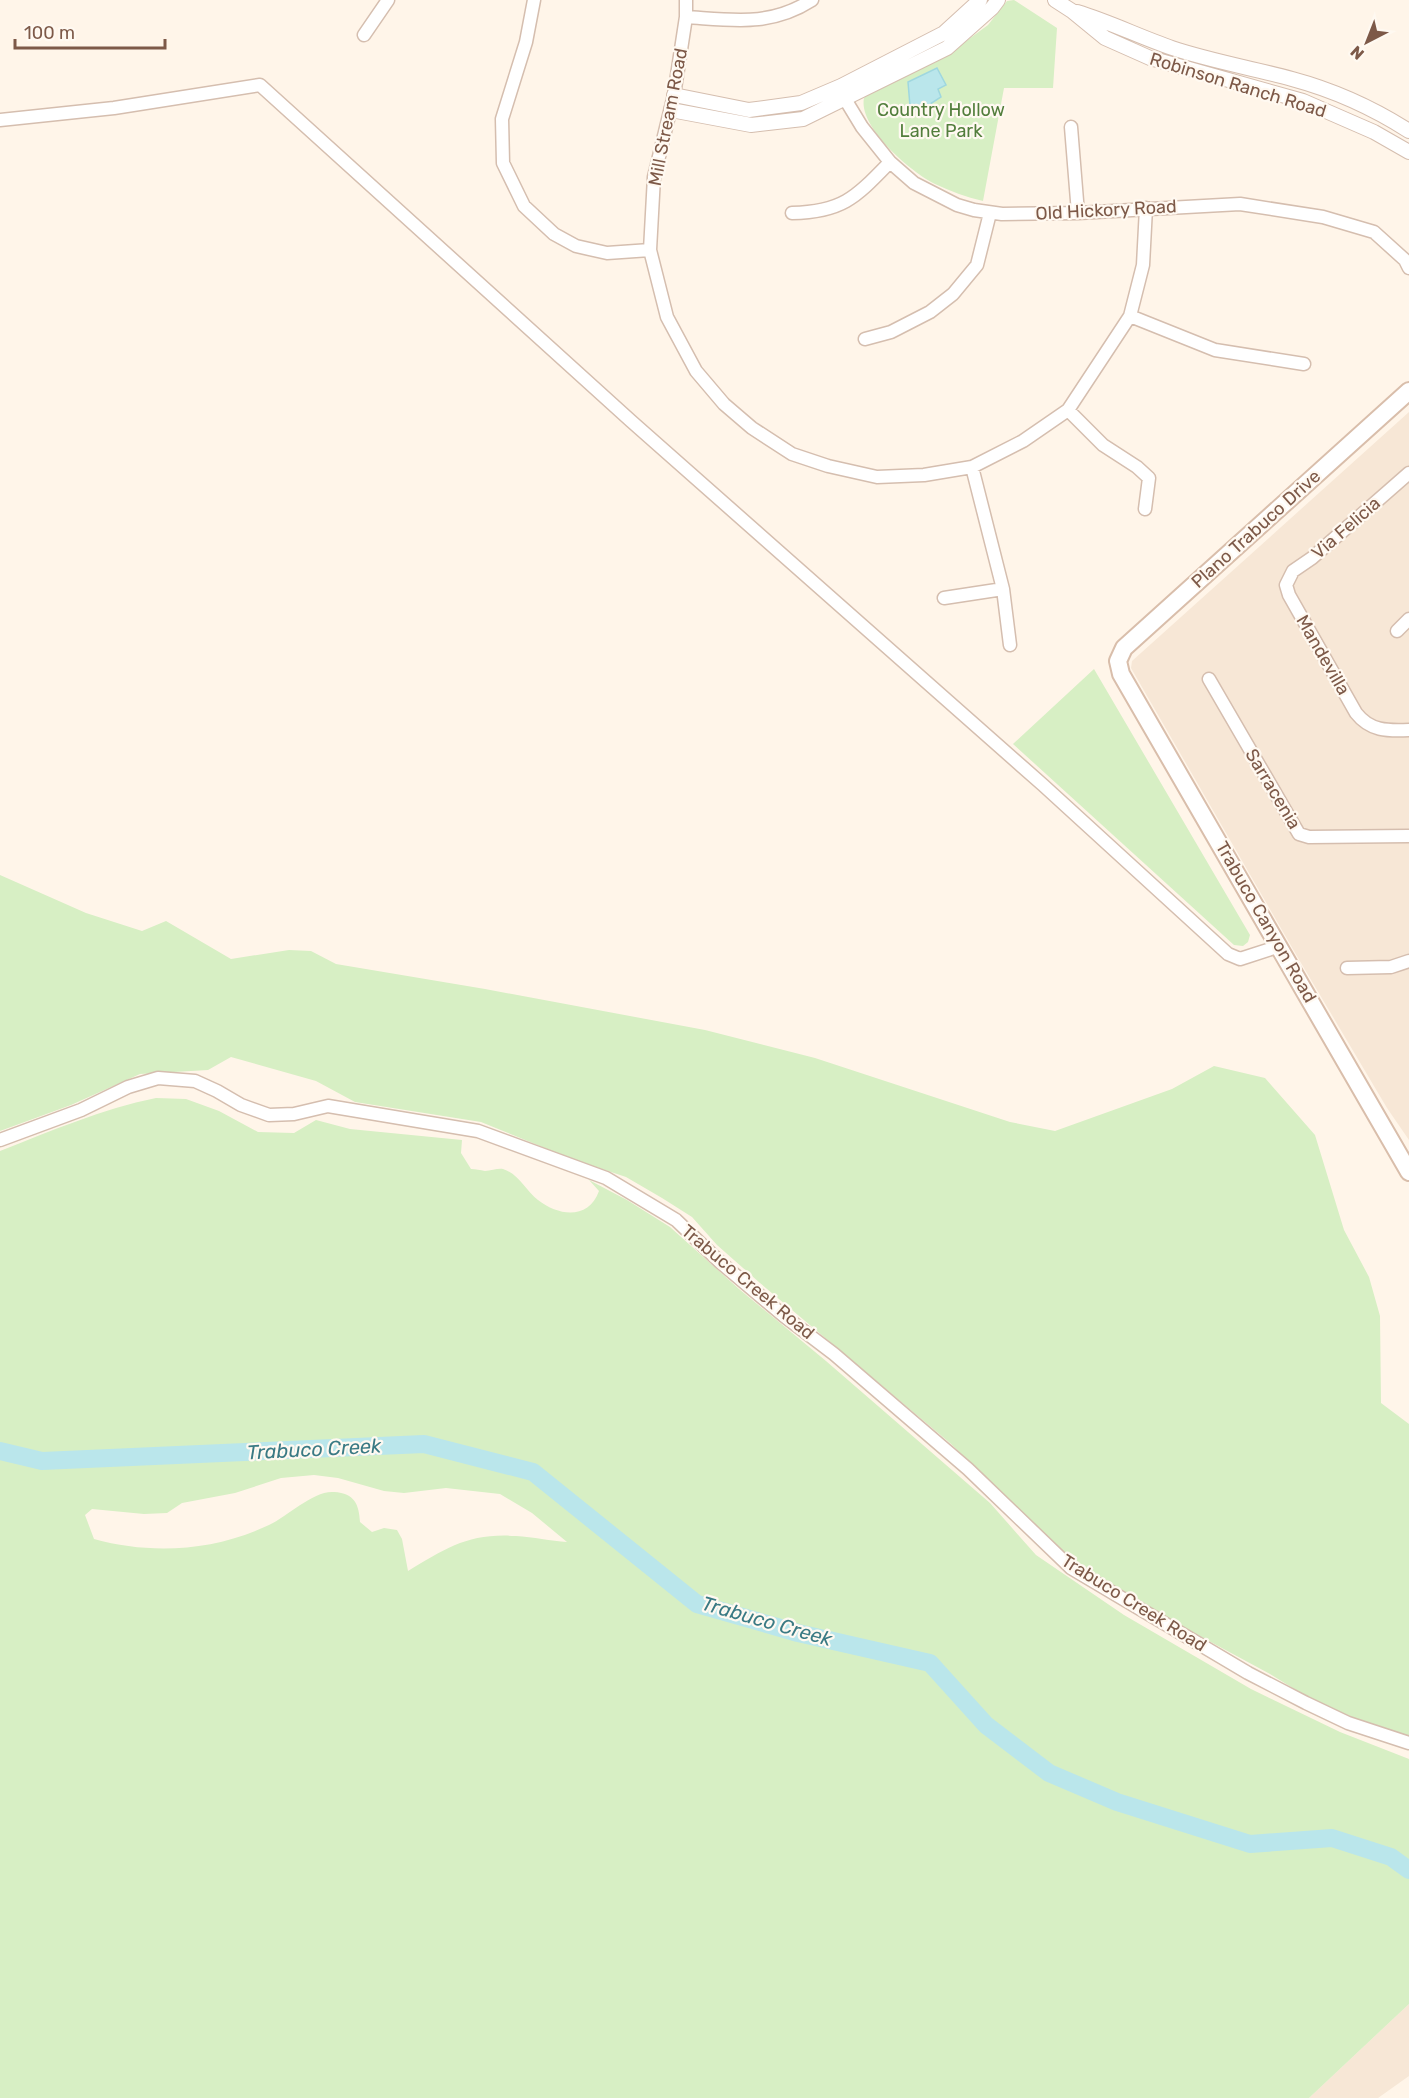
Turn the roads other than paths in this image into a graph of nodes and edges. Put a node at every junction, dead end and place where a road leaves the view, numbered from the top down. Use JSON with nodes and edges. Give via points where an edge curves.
{"nodes":[{"id":1,"x":388,"y":0,"type":"edge"},
{"id":2,"x":534,"y":0,"type":"edge"},
{"id":3,"x":686,"y":0,"type":"edge"},
{"id":4,"x":812,"y":0,"type":"edge"},
{"id":5,"x":980,"y":0,"type":"edge"},
{"id":6,"x":998,"y":0,"type":"edge"},
{"id":7,"x":1055,"y":0,"type":"edge"},
{"id":8,"x":1072,"y":11,"type":"junction"},
{"id":9,"x":686,"y":17,"type":"junction"},
{"id":10,"x":364,"y":35,"type":"dead end"},
{"id":11,"x":843,"y":92,"type":"junction"},
{"id":12,"x":674,"y":95,"type":"junction"},
{"id":13,"x":671,"y":110,"type":"junction"},
{"id":14,"x":0,"y":120,"type":"edge"},
{"id":15,"x":1071,"y":127,"type":"dead end"},
{"id":16,"x":1409,"y":131,"type":"edge"},
{"id":17,"x":1409,"y":152,"type":"edge"},
{"id":18,"x":890,"y":162,"type":"junction"},
{"id":19,"x":1146,"y":208,"type":"junction"},
{"id":20,"x":792,"y":213,"type":"dead end"},
{"id":21,"x":990,"y":213,"type":"junction"},
{"id":22,"x":1078,"y":213,"type":"junction"},
{"id":23,"x":650,"y":250,"type":"junction"},
{"id":24,"x":1409,"y":268,"type":"edge"},
{"id":25,"x":1130,"y":316,"type":"junction"},
{"id":26,"x":865,"y":339,"type":"dead end"},
{"id":27,"x":1304,"y":364,"type":"dead end"},
{"id":28,"x":1409,"y":391,"type":"edge"},
{"id":29,"x":1068,"y":410,"type":"junction"},
{"id":30,"x":972,"y":467,"type":"junction"},
{"id":31,"x":1407,"y":480,"type":"edge"},
{"id":32,"x":1144,"y":509,"type":"dead end"},
{"id":33,"x":1286,"y":585,"type":"joint"},
{"id":34,"x":1003,"y":589,"type":"junction"},
{"id":35,"x":944,"y":598,"type":"dead end"},
{"id":36,"x":1409,"y":619,"type":"edge"},
{"id":37,"x":1397,"y":631,"type":"dead end"},
{"id":38,"x":1010,"y":645,"type":"dead end"},
{"id":39,"x":1121,"y":674,"type":"joint"},
{"id":40,"x":1209,"y":679,"type":"dead end"},
{"id":41,"x":1409,"y":729,"type":"edge"},
{"id":42,"x":1409,"y":836,"type":"edge"},
{"id":43,"x":1280,"y":946,"type":"junction"},
{"id":44,"x":1409,"y":962,"type":"edge"},
{"id":45,"x":1347,"y":968,"type":"dead end"},
{"id":46,"x":0,"y":1140,"type":"edge"},
{"id":47,"x":1409,"y":1172,"type":"edge"},
{"id":48,"x":1409,"y":1743,"type":"edge"}],
"edges":[{"from":1,"to":10,"type":"street"},
{"from":2,"to":23,"type":"street","via":[[526,42],[502,120],[503,163],[524,206],[554,234],[576,246],[607,253]]},
{"from":3,"to":9,"type":"street","name":"Mill Stream Road"},
{"from":4,"to":9,"type":"street","via":[[793,11],[756,21]]},
{"from":5,"to":11,"type":"street","via":[[944,33]]},
{"from":6,"to":11,"type":"street","via":[[947,48]]},
{"from":7,"to":8,"type":"street","name":"Robinson Ranch Road"},
{"from":8,"to":16,"type":"street","name":"Robinson Ranch Road","via":[[1172,48],[1345,96]]},
{"from":8,"to":17,"type":"street","name":"Robinson Ranch Road","via":[[1105,38],[1149,58],[1303,101]]},
{"from":9,"to":12,"type":"street","name":"Mill Stream Road"},
{"from":11,"to":12,"type":"street","via":[[748,110]]},
{"from":11,"to":13,"type":"street","via":[[803,119],[751,125]]},
{"from":11,"to":18,"type":"street","name":"Old Hickory Road"},
{"from":12,"to":13,"type":"street","name":"Mill Stream Road"},
{"from":13,"to":23,"type":"street","name":"Mill Stream Road","via":[[654,177]]},
{"from":14,"to":43,"type":"street","via":[[114,108],[260,85],[1228,954],[1240,959]]},
{"from":15,"to":22,"type":"street"},
{"from":18,"to":20,"type":"street","via":[[846,203],[816,212]]},
{"from":18,"to":21,"type":"street","name":"Old Hickory Road","via":[[914,183],[942,199]]},
{"from":19,"to":22,"type":"street","name":"Old Hickory Road"},
{"from":19,"to":24,"type":"street","name":"Old Hickory Road","via":[[1240,204],[1323,217],[1374,232]]},
{"from":19,"to":25,"type":"street","name":"Mill Stream Road","via":[[1143,265]]},
{"from":21,"to":22,"type":"street","name":"Old Hickory Road"},
{"from":21,"to":26,"type":"street","via":[[977,265],[953,294],[930,312],[891,332]]},
{"from":23,"to":30,"type":"street","name":"Mill Stream Road","via":[[667,317],[696,371],[724,404],[752,428],[792,454],[877,477]]},
{"from":25,"to":27,"type":"street","via":[[1215,350]]},
{"from":25,"to":29,"type":"street","name":"Mill Stream Road"},
{"from":28,"to":39,"type":"main road","name":"Plano Trabuco Drive","via":[[1124,648],[1118,661]]},
{"from":29,"to":30,"type":"street","name":"Mill Stream Road","via":[[1023,441]]},
{"from":29,"to":32,"type":"street","via":[[1104,445],[1149,478]]},
{"from":30,"to":34,"type":"street"},
{"from":31,"to":33,"type":"street","name":"Via Felicia","via":[[1293,571]]},
{"from":33,"to":41,"type":"street","name":"Mandevilla","via":[[1364,723],[1372,728]]},
{"from":34,"to":35,"type":"street"},
{"from":34,"to":38,"type":"street"},
{"from":36,"to":37,"type":"street"},
{"from":39,"to":43,"type":"main road","name":"Trabuco Canyon Road"},
{"from":40,"to":42,"type":"street","name":"Sarracenia","via":[[1299,834]]},
{"from":43,"to":47,"type":"main road","name":"Trabuco Canyon Road"},
{"from":44,"to":45,"type":"street"},
{"from":46,"to":48,"type":"street","name":"Trabuco Creek Road","via":[[158,1078],[195,1081],[269,1115],[328,1106],[478,1131],[606,1178],[676,1220],[729,1270],[968,1469],[1071,1568],[1267,1683],[1348,1723]]}]}
